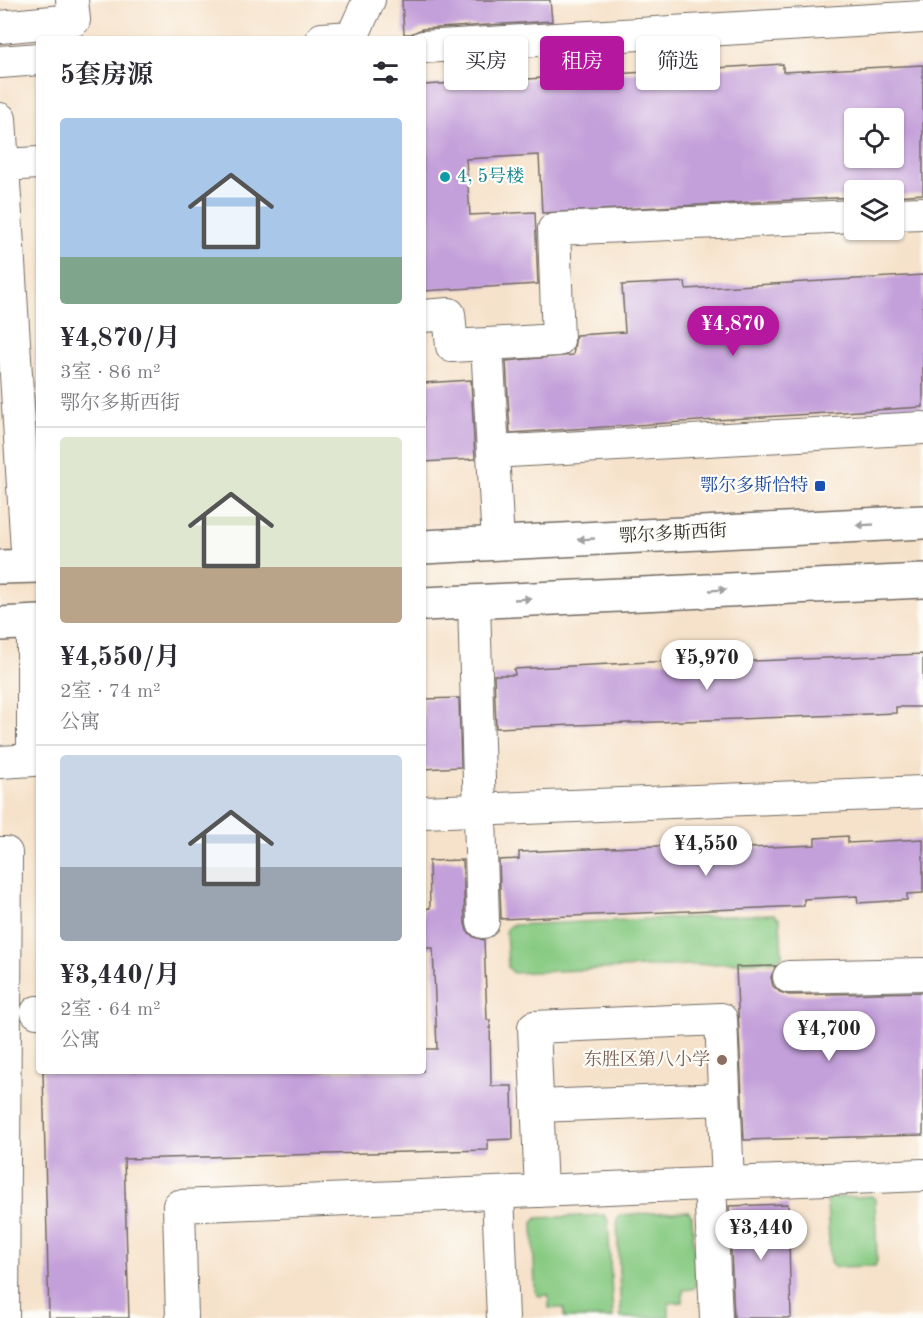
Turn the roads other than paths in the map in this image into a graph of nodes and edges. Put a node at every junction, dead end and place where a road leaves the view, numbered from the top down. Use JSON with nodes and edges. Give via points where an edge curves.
{"nodes":[{"id":1,"x":72,"y":0,"type":"edge"},
{"id":2,"x":369,"y":0,"type":"edge"},
{"id":3,"x":923,"y":17,"type":"edge"},
{"id":4,"x":0,"y":27,"type":"edge"},
{"id":5,"x":344,"y":36,"type":"edge"},
{"id":6,"x":426,"y":47,"type":"edge"},
{"id":7,"x":36,"y":59,"type":"edge"},
{"id":8,"x":0,"y":62,"type":"edge"},
{"id":9,"x":0,"y":119,"type":"edge"},
{"id":10,"x":36,"y":163,"type":"edge"},
{"id":11,"x":3,"y":165,"type":"junction"},
{"id":12,"x":923,"y":213,"type":"edge"},
{"id":13,"x":904,"y":214,"type":"edge"},
{"id":14,"x":844,"y":216,"type":"edge"},
{"id":15,"x":426,"y":316,"type":"edge"},
{"id":16,"x":487,"y":344,"type":"junction"},
{"id":17,"x":28,"y":367,"type":"edge"},
{"id":18,"x":923,"y":428,"type":"edge"},
{"id":19,"x":493,"y":452,"type":"junction"},
{"id":20,"x":11,"y":462,"type":"edge"},
{"id":21,"x":32,"y":505,"type":"edge"},
{"id":22,"x":923,"y":522,"type":"edge"},
{"id":23,"x":498,"y":543,"type":"junction"},
{"id":24,"x":426,"y":547,"type":"edge"},
{"id":25,"x":22,"y":566,"type":"edge"},
{"id":26,"x":923,"y":581,"type":"edge"},
{"id":27,"x":474,"y":602,"type":"junction"},
{"id":28,"x":426,"y":604,"type":"edge"},
{"id":29,"x":36,"y":622,"type":"edge"},
{"id":30,"x":0,"y":624,"type":"edge"},
{"id":31,"x":0,"y":762,"type":"edge"},
{"id":32,"x":923,"y":792,"type":"edge"},
{"id":33,"x":480,"y":810,"type":"junction"},
{"id":34,"x":426,"y":812,"type":"edge"},
{"id":35,"x":0,"y":853,"type":"edge"},
{"id":36,"x":483,"y":922,"type":"dead end"},
{"id":37,"x":923,"y":974,"type":"edge"},
{"id":38,"x":789,"y":977,"type":"dead end"},
{"id":39,"x":2,"y":1005,"type":"edge"},
{"id":40,"x":724,"y":1098,"type":"junction"},
{"id":41,"x":537,"y":1106,"type":"junction"},
{"id":42,"x":2,"y":1161,"type":"edge"},
{"id":43,"x":923,"y":1175,"type":"edge"},
{"id":44,"x":719,"y":1184,"type":"junction"},
{"id":45,"x":541,"y":1191,"type":"junction"},
{"id":46,"x":498,"y":1193,"type":"junction"},
{"id":47,"x":3,"y":1318,"type":"edge"},
{"id":48,"x":182,"y":1318,"type":"edge"},
{"id":49,"x":503,"y":1318,"type":"edge"},
{"id":50,"x":716,"y":1318,"type":"edge"}],
"edges":[{"from":1,"to":4,"type":"lane","via":[[74,20]]},
{"from":2,"to":5,"type":"lane"},
{"from":3,"to":6,"type":"lane"},
{"from":7,"to":8,"type":"lane"},
{"from":9,"to":11,"type":"lane"},
{"from":10,"to":11,"type":"lane"},
{"from":11,"to":17,"type":"lane"},
{"from":12,"to":13,"type":"lane"},
{"from":14,"to":16,"type":"lane","via":[[554,229],[558,340]]},
{"from":15,"to":16,"type":"lane","via":[[449,314],[452,346]]},
{"from":16,"to":19,"type":"lane"},
{"from":17,"to":20,"type":"lane"},
{"from":18,"to":19,"type":"lane"},
{"from":19,"to":23,"type":"lane"},
{"from":20,"to":21,"type":"lane"},
{"from":21,"to":25,"type":"lane"},
{"from":22,"to":23,"type":"main road","name":"鄂尔多斯西街","one_way":true},
{"from":23,"to":24,"type":"main road","name":"鄂尔多斯西街"},
{"from":27,"to":26,"type":"main road","one_way":true},
{"from":27,"to":28,"type":"main road"},
{"from":27,"to":33,"type":"lane"},
{"from":29,"to":30,"type":"main road"},
{"from":29,"to":31,"type":"lane","via":[[33,760]]},
{"from":32,"to":33,"type":"lane"},
{"from":33,"to":34,"type":"lane"},
{"from":33,"to":36,"type":"lane"},
{"from":35,"to":39,"type":"lane","via":[[6,853]]},
{"from":37,"to":38,"type":"lane"},
{"from":39,"to":42,"type":"lane"},
{"from":40,"to":41,"type":"lane"},
{"from":40,"to":41,"type":"lane","via":[[721,1019],[546,1026],[534,1027]]},
{"from":40,"to":44,"type":"lane"},
{"from":41,"to":45,"type":"lane"},
{"from":42,"to":47,"type":"lane"},
{"from":43,"to":44,"type":"lane"},
{"from":44,"to":45,"type":"lane"},
{"from":44,"to":50,"type":"lane"},
{"from":45,"to":46,"type":"lane"},
{"from":46,"to":48,"type":"lane","via":[[179,1206]]},
{"from":46,"to":49,"type":"lane"}]}
